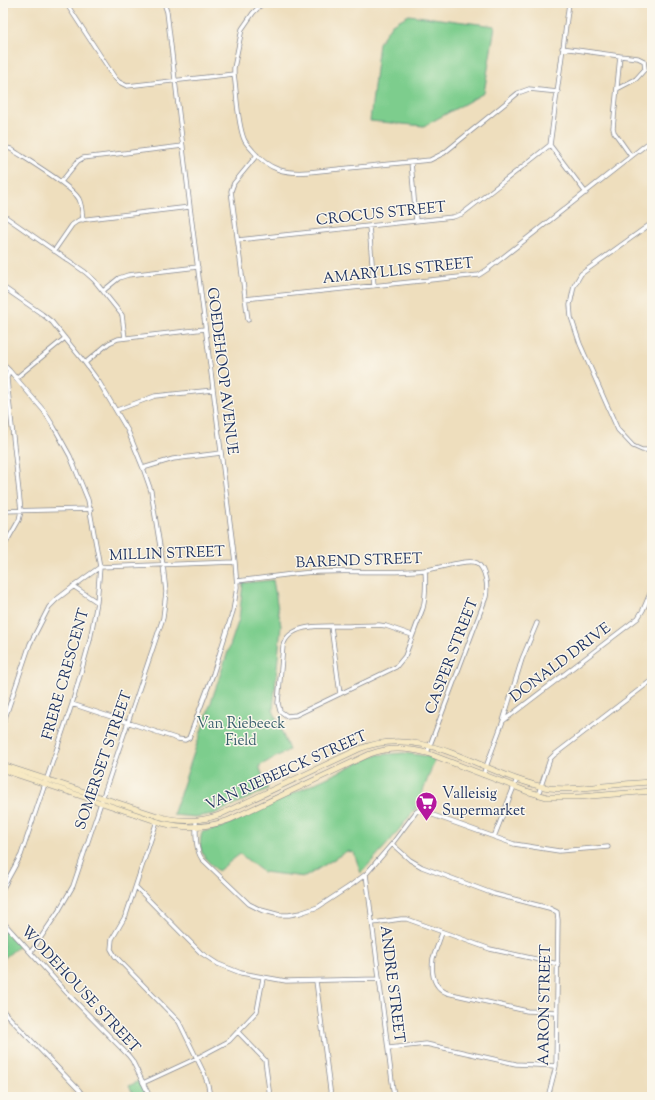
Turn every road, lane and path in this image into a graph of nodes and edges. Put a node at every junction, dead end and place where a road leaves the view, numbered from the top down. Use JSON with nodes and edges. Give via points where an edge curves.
{"nodes":[{"id":1,"x":9,"y":3,"type":"edge"},
{"id":2,"x":66,"y":3,"type":"edge"},
{"id":3,"x":164,"y":3,"type":"edge"},
{"id":4,"x":263,"y":3,"type":"edge"},
{"id":5,"x":569,"y":3,"type":"edge"},
{"id":6,"x":3,"y":4,"type":"edge"},
{"id":7,"x":562,"y":48,"type":"junction"},
{"id":8,"x":620,"y":56,"type":"junction"},
{"id":9,"x":234,"y":74,"type":"junction"},
{"id":10,"x":175,"y":81,"type":"junction"},
{"id":11,"x":617,"y":89,"type":"junction"},
{"id":12,"x":558,"y":92,"type":"junction"},
{"id":13,"x":652,"y":140,"type":"edge"},
{"id":14,"x":550,"y":145,"type":"junction"},
{"id":15,"x":182,"y":146,"type":"junction"},
{"id":16,"x":3,"y":147,"type":"edge"},
{"id":17,"x":256,"y":155,"type":"junction"},
{"id":18,"x":631,"y":156,"type":"junction"},
{"id":19,"x":411,"y":162,"type":"junction"},
{"id":20,"x":61,"y":182,"type":"junction"},
{"id":21,"x":586,"y":193,"type":"junction"},
{"id":22,"x":190,"y":207,"type":"junction"},
{"id":23,"x":3,"y":215,"type":"edge"},
{"id":24,"x":83,"y":220,"type":"junction"},
{"id":25,"x":416,"y":221,"type":"junction"},
{"id":26,"x":652,"y":223,"type":"edge"},
{"id":27,"x":369,"y":226,"type":"junction"},
{"id":28,"x":238,"y":240,"type":"junction"},
{"id":29,"x":54,"y":251,"type":"junction"},
{"id":30,"x":198,"y":267,"type":"junction"},
{"id":31,"x":374,"y":286,"type":"junction"},
{"id":32,"x":3,"y":287,"type":"edge"},
{"id":33,"x":102,"y":291,"type":"junction"},
{"id":34,"x":245,"y":299,"type":"junction"},
{"id":35,"x":248,"y":320,"type":"dead end"},
{"id":36,"x":205,"y":329,"type":"junction"},
{"id":37,"x":65,"y":338,"type":"junction"},
{"id":38,"x":125,"y":338,"type":"junction"},
{"id":39,"x":85,"y":363,"type":"junction"},
{"id":40,"x":3,"y":364,"type":"edge"},
{"id":41,"x":9,"y":370,"type":"junction"},
{"id":42,"x":16,"y":378,"type":"junction"},
{"id":43,"x":213,"y":390,"type":"junction"},
{"id":44,"x":116,"y":410,"type":"junction"},
{"id":45,"x":652,"y":450,"type":"edge"},
{"id":46,"x":221,"y":453,"type":"junction"},
{"id":47,"x":144,"y":468,"type":"junction"},
{"id":48,"x":90,"y":508,"type":"junction"},
{"id":49,"x":3,"y":511,"type":"edge"},
{"id":50,"x":21,"y":511,"type":"junction"},
{"id":51,"x":3,"y":548,"type":"edge"},
{"id":52,"x":235,"y":562,"type":"junction"},
{"id":53,"x":163,"y":565,"type":"junction"},
{"id":54,"x":481,"y":566,"type":"joint"},
{"id":55,"x":100,"y":567,"type":"junction"},
{"id":56,"x":425,"y":570,"type":"junction"},
{"id":57,"x":237,"y":581,"type":"junction"},
{"id":58,"x":74,"y":586,"type":"junction"},
{"id":59,"x":652,"y":589,"type":"edge"},
{"id":60,"x":97,"y":602,"type":"junction"},
{"id":61,"x":537,"y":623,"type":"dead end"},
{"id":62,"x":331,"y":626,"type":"junction"},
{"id":63,"x":412,"y":635,"type":"junction"},
{"id":64,"x":652,"y":680,"type":"edge"},
{"id":65,"x":340,"y":694,"type":"junction"},
{"id":66,"x":72,"y":704,"type":"junction"},
{"id":67,"x":503,"y":720,"type":"junction"},
{"id":68,"x":128,"y":722,"type":"junction"},
{"id":69,"x":3,"y":724,"type":"edge"},
{"id":70,"x":429,"y":746,"type":"junction"},
{"id":71,"x":427,"y":753,"type":"junction"},
{"id":72,"x":3,"y":764,"type":"edge"},
{"id":73,"x":486,"y":766,"type":"junction"},
{"id":74,"x":3,"y":770,"type":"edge"},
{"id":75,"x":483,"y":774,"type":"junction"},
{"id":76,"x":517,"y":778,"type":"junction"},
{"id":77,"x":46,"y":781,"type":"junction"},
{"id":78,"x":652,"y":782,"type":"edge"},
{"id":79,"x":514,"y":786,"type":"junction"},
{"id":80,"x":541,"y":786,"type":"junction"},
{"id":81,"x":652,"y":791,"type":"edge"},
{"id":82,"x":538,"y":795,"type":"junction"},
{"id":83,"x":102,"y":800,"type":"junction"},
{"id":84,"x":157,"y":819,"type":"junction"},
{"id":85,"x":196,"y":820,"type":"junction"},
{"id":86,"x":196,"y":827,"type":"junction"},
{"id":87,"x":494,"y":837,"type":"junction"},
{"id":88,"x":392,"y":844,"type":"junction"},
{"id":89,"x":608,"y":847,"type":"dead end"},
{"id":90,"x":366,"y":874,"type":"junction"},
{"id":91,"x":136,"y":887,"type":"junction"},
{"id":92,"x":3,"y":888,"type":"edge"},
{"id":93,"x":3,"y":922,"type":"edge"},
{"id":94,"x":373,"y":923,"type":"junction"},
{"id":95,"x":442,"y":933,"type":"junction"},
{"id":96,"x":31,"y":952,"type":"junction"},
{"id":97,"x":558,"y":964,"type":"junction"},
{"id":98,"x":263,"y":978,"type":"junction"},
{"id":99,"x":379,"y":979,"type":"junction"},
{"id":100,"x":316,"y":981,"type":"junction"},
{"id":101,"x":3,"y":1011,"type":"edge"},
{"id":102,"x":557,"y":1012,"type":"junction"},
{"id":103,"x":238,"y":1032,"type":"junction"},
{"id":104,"x":388,"y":1048,"type":"junction"},
{"id":105,"x":197,"y":1058,"type":"junction"},
{"id":106,"x":556,"y":1066,"type":"junction"},
{"id":107,"x":143,"y":1083,"type":"junction"},
{"id":108,"x":84,"y":1097,"type":"edge"},
{"id":109,"x":150,"y":1097,"type":"edge"},
{"id":110,"x":210,"y":1097,"type":"edge"},
{"id":111,"x":270,"y":1097,"type":"edge"},
{"id":112,"x":331,"y":1097,"type":"edge"},
{"id":113,"x":394,"y":1097,"type":"edge"},
{"id":114,"x":548,"y":1097,"type":"edge"}],
"edges":[{"from":1,"to":6,"type":"street"},
{"from":2,"to":10,"type":"street","via":[[119,82],[127,86]]},
{"from":3,"to":10,"type":"street","name":"GOEDEHOOP AVENUE"},
{"from":4,"to":9,"type":"street","via":[[242,30]]},
{"from":5,"to":7,"type":"street"},
{"from":7,"to":8,"type":"street"},
{"from":7,"to":12,"type":"street"},
{"from":8,"to":11,"type":"street"},
{"from":8,"to":11,"type":"street","via":[[641,58],[645,69],[636,79]]},
{"from":9,"to":10,"type":"street"},
{"from":9,"to":17,"type":"street","via":[[242,132]]},
{"from":10,"to":15,"type":"street","name":"GOEDEHOOP AVENUE"},
{"from":11,"to":18,"type":"street","via":[[613,128]]},
{"from":12,"to":14,"type":"street"},
{"from":12,"to":19,"type":"street","via":[[529,89],[518,93],[438,156],[430,160]]},
{"from":13,"to":18,"type":"street","name":"AMARYLLIS STREET"},
{"from":14,"to":21,"type":"street"},
{"from":14,"to":25,"type":"street","name":"CROCUS STREET","via":[[462,214]]},
{"from":15,"to":20,"type":"street","via":[[83,158],[78,160]]},
{"from":15,"to":22,"type":"street","name":"GOEDEHOOP AVENUE"},
{"from":16,"to":20,"type":"street","via":[[12,149]]},
{"from":17,"to":19,"type":"street","via":[[273,168],[293,173]]},
{"from":17,"to":28,"type":"street","via":[[232,188]]},
{"from":18,"to":21,"type":"street","name":"AMARYLLIS STREET"},
{"from":19,"to":25,"type":"street"},
{"from":20,"to":24,"type":"street","via":[[78,197]]},
{"from":21,"to":31,"type":"street","name":"AMARYLLIS STREET","via":[[483,273]]},
{"from":22,"to":24,"type":"street"},
{"from":22,"to":30,"type":"street","name":"GOEDEHOOP AVENUE"},
{"from":23,"to":29,"type":"street"},
{"from":24,"to":29,"type":"street","via":[[72,225]]},
{"from":25,"to":27,"type":"street","name":"CROCUS STREET"},
{"from":26,"to":45,"type":"street","via":[[585,270],[574,286],[570,305],[571,317],[580,344],[620,433],[635,448]]},
{"from":27,"to":28,"type":"street","name":"CROCUS STREET"},
{"from":27,"to":31,"type":"street"},
{"from":28,"to":34,"type":"street"},
{"from":29,"to":33,"type":"street","via":[[89,275]]},
{"from":30,"to":33,"type":"street","via":[[124,276]]},
{"from":30,"to":36,"type":"street","name":"GOEDEHOOP AVENUE"},
{"from":31,"to":34,"type":"street","name":"AMARYLLIS STREET"},
{"from":32,"to":37,"type":"street","name":"SOMERSET STREET","via":[[52,322]]},
{"from":33,"to":38,"type":"street","via":[[122,315]]},
{"from":34,"to":35,"type":"street"},
{"from":36,"to":38,"type":"street"},
{"from":36,"to":43,"type":"street","name":"GOEDEHOOP AVENUE"},
{"from":37,"to":39,"type":"street","name":"SOMERSET STREET"},
{"from":37,"to":42,"type":"street"},
{"from":38,"to":39,"type":"street","via":[[109,343]]},
{"from":39,"to":44,"type":"street","name":"SOMERSET STREET"},
{"from":40,"to":41,"type":"street","name":"FRERE CRESCENT"},
{"from":41,"to":42,"type":"street","name":"FRERE CRESCENT"},
{"from":41,"to":50,"type":"street","via":[[8,390]]},
{"from":42,"to":48,"type":"street","name":"FRERE CRESCENT","via":[[44,412],[62,440],[81,480]]},
{"from":43,"to":44,"type":"street","via":[[152,397]]},
{"from":43,"to":46,"type":"street","name":"GOEDEHOOP AVENUE"},
{"from":44,"to":47,"type":"street","name":"SOMERSET STREET"},
{"from":46,"to":47,"type":"street","via":[[173,459]]},
{"from":46,"to":52,"type":"street","name":"GOEDEHOOP AVENUE"},
{"from":47,"to":53,"type":"street","name":"SOMERSET STREET","via":[[151,491]]},
{"from":48,"to":50,"type":"street"},
{"from":48,"to":55,"type":"street","name":"FRERE CRESCENT"},
{"from":49,"to":50,"type":"street"},
{"from":50,"to":51,"type":"street","via":[[19,520]]},
{"from":52,"to":53,"type":"street","name":"MILLIN STREET"},
{"from":52,"to":57,"type":"street","name":"GOEDEHOOP AVENUE"},
{"from":53,"to":55,"type":"street","name":"MILLIN STREET"},
{"from":53,"to":68,"type":"street","name":"SOMERSET STREET","via":[[166,592],[163,618]]},
{"from":54,"to":56,"type":"street","name":"BAREND STREET","via":[[469,562]]},
{"from":54,"to":70,"type":"street","name":"CASPER STREET","via":[[486,584],[486,597]]},
{"from":55,"to":58,"type":"street"},
{"from":55,"to":60,"type":"street","name":"FRERE CRESCENT"},
{"from":56,"to":57,"type":"street","name":"BAREND STREET","via":[[314,572]]},
{"from":56,"to":63,"type":"street","via":[[425,599]]},
{"from":57,"to":68,"type":"street","name":"GOEDEHOOP AVENUE","via":[[233,611],[190,737],[185,740],[178,739]]},
{"from":58,"to":60,"type":"street"},
{"from":58,"to":69,"type":"street","via":[[52,603],[39,625]]},
{"from":59,"to":67,"type":"street","name":"DONALD DRIVE","via":[[641,613],[631,622]]},
{"from":60,"to":66,"type":"street","name":"FRERE CRESCENT","via":[[90,640]]},
{"from":61,"to":67,"type":"street","via":[[522,658]]},
{"from":62,"to":63,"type":"street","via":[[383,626]]},
{"from":62,"to":65,"type":"street"},
{"from":62,"to":65,"type":"street","via":[[312,626],[294,632],[287,638],[283,646],[278,703],[281,713],[292,717]]},
{"from":63,"to":65,"type":"street","via":[[404,658],[396,667]]},
{"from":64,"to":80,"type":"street","via":[[554,755]]},
{"from":66,"to":68,"type":"street"},
{"from":66,"to":77,"type":"street","name":"FRERE CRESCENT"},
{"from":67,"to":73,"type":"street"},
{"from":68,"to":83,"type":"street","name":"SOMERSET STREET"},
{"from":70,"to":71,"type":"street","name":"CASPER STREET"},
{"from":70,"to":73,"type":"street","name":"VAN RIEBEECK STREET"},
{"from":70,"to":85,"type":"street","name":"VAN RIEBEECK STREET","via":[[399,741],[369,745],[225,813]]},
{"from":71,"to":75,"type":"street","name":"VAN RIEBEECK STREET"},
{"from":71,"to":86,"type":"street","name":"VAN RIEBEECK STREET","via":[[398,749],[372,753],[229,820],[211,826]]},
{"from":72,"to":77,"type":"street","name":"VAN RIEBEECK STREET"},
{"from":73,"to":75,"type":"street"},
{"from":73,"to":76,"type":"street","name":"VAN RIEBEECK STREET"},
{"from":74,"to":77,"type":"street","name":"VAN RIEBEECK STREET"},
{"from":75,"to":79,"type":"street","name":"VAN RIEBEECK STREET"},
{"from":76,"to":79,"type":"street"},
{"from":76,"to":80,"type":"street","name":"VAN RIEBEECK STREET"},
{"from":77,"to":83,"type":"street","name":"VAN RIEBEECK STREET"},
{"from":77,"to":92,"type":"street","name":"FRERE CRESCENT","via":[[21,855]]},
{"from":78,"to":80,"type":"street","name":"VAN RIEBEECK STREET","via":[[565,789]]},
{"from":79,"to":82,"type":"street","name":"VAN RIEBEECK STREET"},
{"from":79,"to":87,"type":"street"},
{"from":80,"to":82,"type":"street"},
{"from":81,"to":82,"type":"street","name":"VAN RIEBEECK STREET","via":[[579,797]]},
{"from":83,"to":84,"type":"street","name":"VAN RIEBEECK STREET"},
{"from":83,"to":96,"type":"street","name":"SOMERSET STREET","via":[[70,891]]},
{"from":84,"to":85,"type":"street","name":"VAN RIEBEECK STREET"},
{"from":84,"to":86,"type":"street","name":"VAN RIEBEECK STREET","via":[[178,826]]},
{"from":84,"to":91,"type":"street"},
{"from":85,"to":86,"type":"street"},
{"from":86,"to":90,"type":"street","via":[[198,852],[202,859],[248,904],[271,913],[289,915],[314,909]]},
{"from":87,"to":88,"type":"street","via":[[421,810],[416,812]]},
{"from":87,"to":89,"type":"street","via":[[514,844],[559,851]]},
{"from":88,"to":90,"type":"street"},
{"from":88,"to":97,"type":"street","name":"AARON STREET","via":[[422,867],[494,894],[552,908],[558,914]]},
{"from":90,"to":94,"type":"street","name":"ANDRE STREET"},
{"from":91,"to":98,"type":"street","via":[[206,957],[241,973]]},
{"from":91,"to":105,"type":"street","via":[[126,915],[113,936],[112,952],[176,1018]]},
{"from":93,"to":96,"type":"street","name":"WODEHOUSE STREET"},
{"from":94,"to":95,"type":"street","via":[[404,919]]},
{"from":94,"to":99,"type":"street","name":"ANDRE STREET"},
{"from":95,"to":97,"type":"street","via":[[490,949]]},
{"from":95,"to":102,"type":"street","via":[[432,966],[435,981],[441,990],[522,1010]]},
{"from":96,"to":107,"type":"street","name":"WODEHOUSE STREET","via":[[67,994],[128,1055]]},
{"from":97,"to":102,"type":"street","name":"AARON STREET"},
{"from":98,"to":100,"type":"street"},
{"from":98,"to":103,"type":"street","via":[[257,1011]]},
{"from":99,"to":100,"type":"street"},
{"from":99,"to":104,"type":"street","name":"ANDRE STREET"},
{"from":100,"to":112,"type":"street"},
{"from":101,"to":108,"type":"street"},
{"from":102,"to":106,"type":"street","name":"AARON STREET"},
{"from":103,"to":105,"type":"street","via":[[225,1044]]},
{"from":103,"to":111,"type":"street","via":[[265,1060]]},
{"from":104,"to":106,"type":"street","via":[[426,1044],[516,1064]]},
{"from":104,"to":113,"type":"street","name":"ANDRE STREET"},
{"from":105,"to":107,"type":"street"},
{"from":105,"to":110,"type":"street","via":[[207,1080]]},
{"from":106,"to":114,"type":"street","name":"AARON STREET"},
{"from":107,"to":109,"type":"street","name":"WODEHOUSE STREET"}]}
